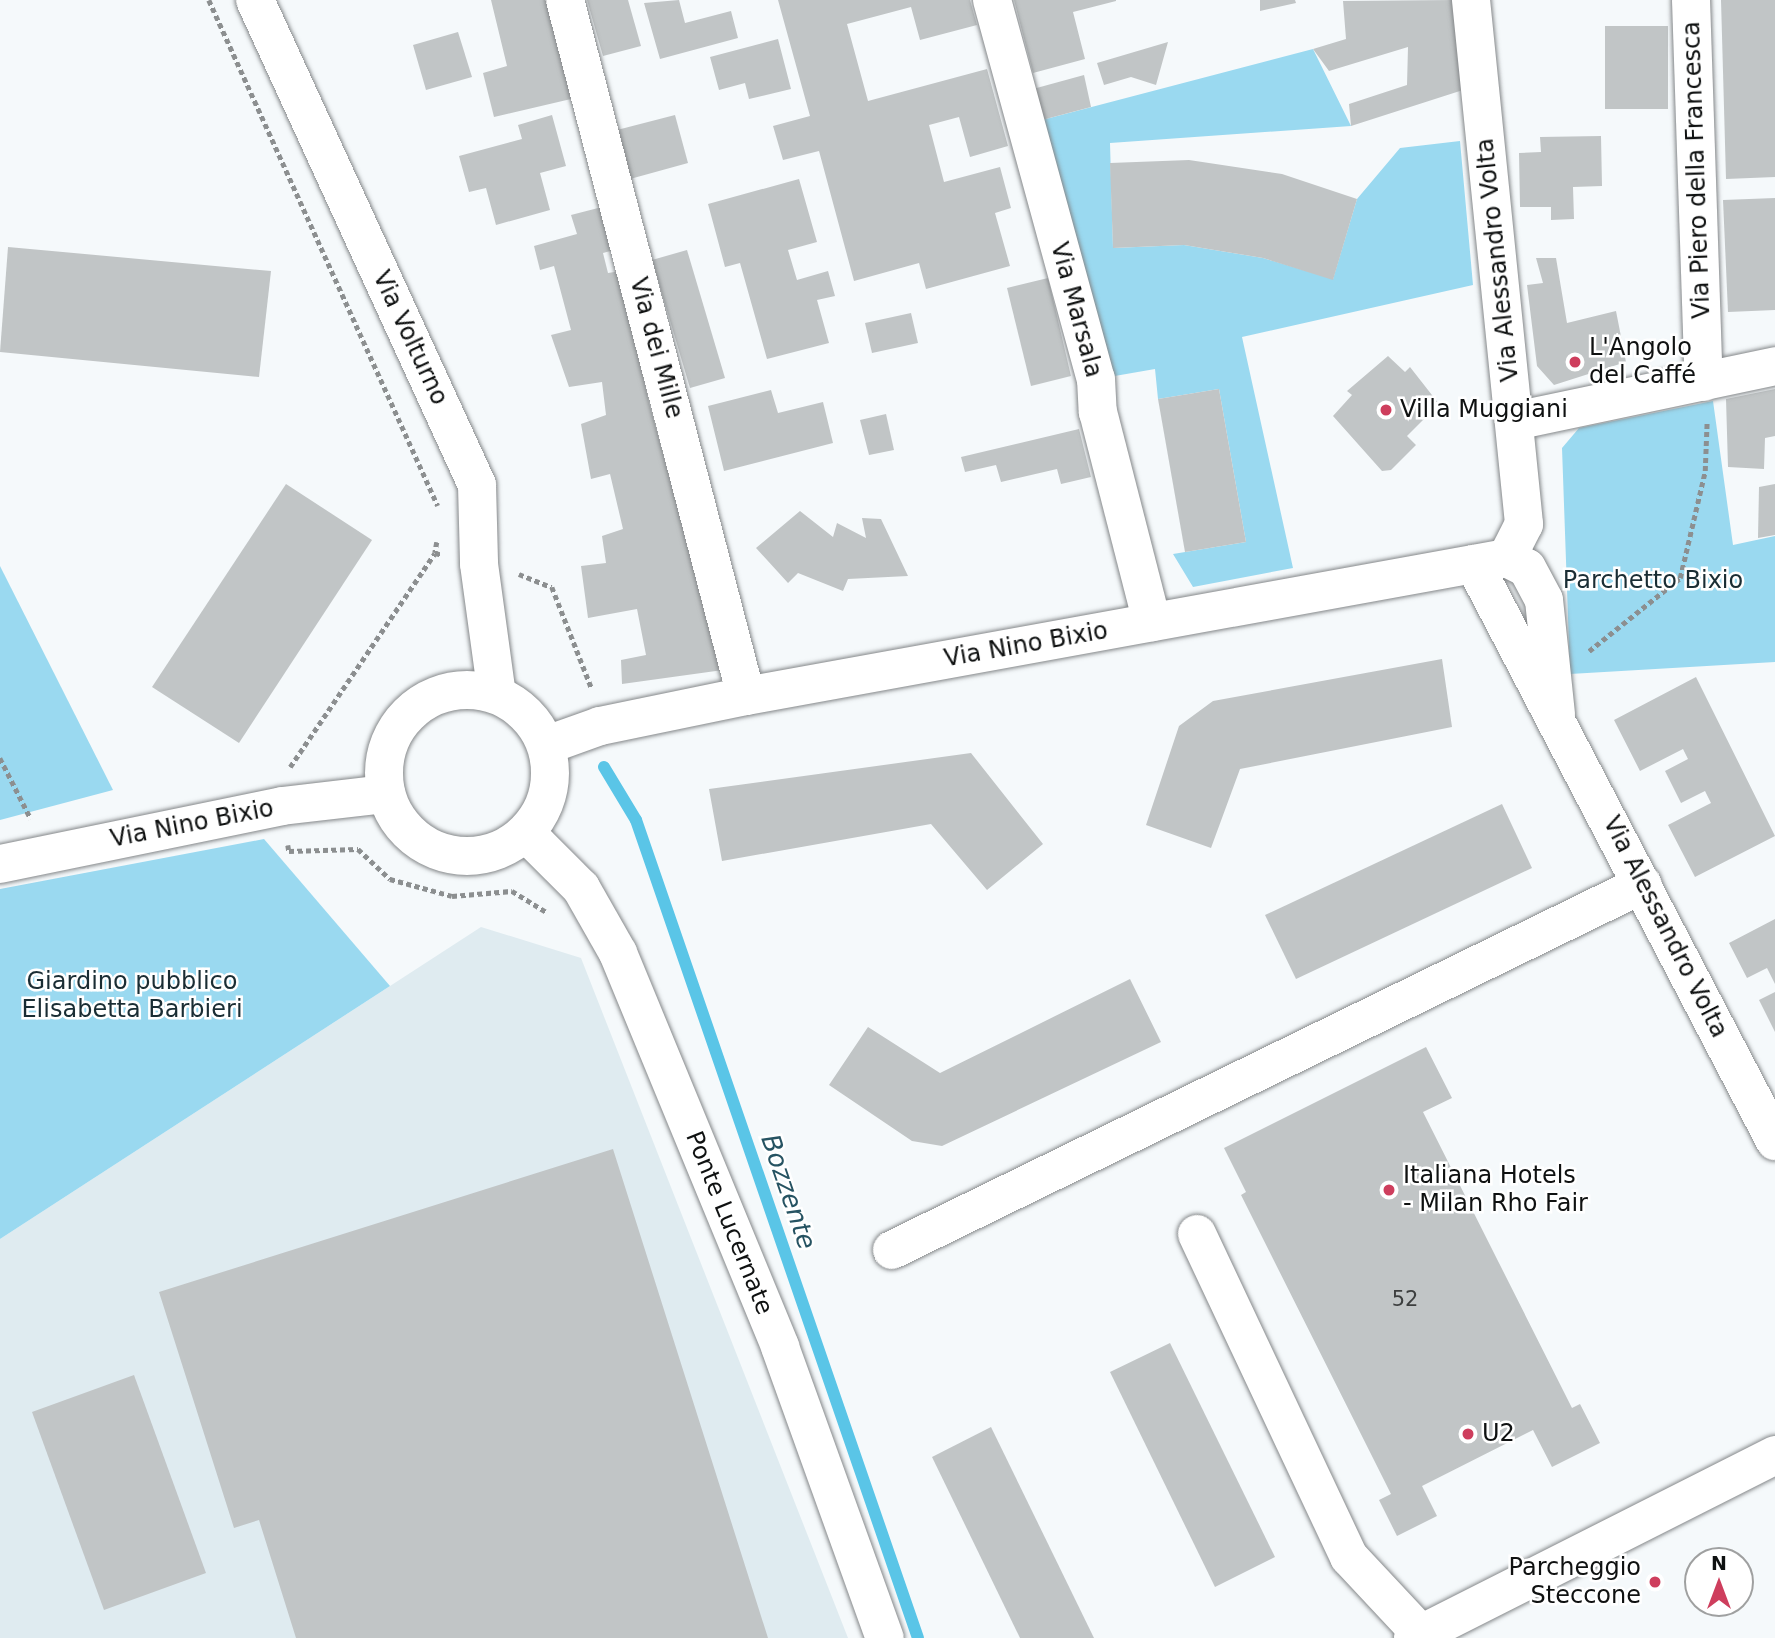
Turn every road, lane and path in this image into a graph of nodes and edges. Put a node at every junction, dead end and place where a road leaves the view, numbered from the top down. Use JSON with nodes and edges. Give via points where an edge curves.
{"nodes":[{"id":1,"x":255,"y":0,"type":"edge"},
{"id":2,"x":565,"y":0,"type":"edge"},
{"id":3,"x":992,"y":0,"type":"edge"},
{"id":4,"x":1471,"y":0,"type":"edge"},
{"id":5,"x":1691,"y":0,"type":"edge"},
{"id":6,"x":1775,"y":366,"type":"edge"},
{"id":7,"x":1705,"y":395,"type":"junction"},
{"id":8,"x":1515,"y":421,"type":"junction"},
{"id":9,"x":1491,"y":561,"type":"junction"},
{"id":10,"x":1152,"y":622,"type":"junction"},
{"id":11,"x":1586,"y":654,"type":"dead end"},
{"id":12,"x":497,"y":695,"type":"junction"},
{"id":13,"x":746,"y":696,"type":"junction"},
{"id":14,"x":1556,"y":713,"type":"junction"},
{"id":15,"x":547,"y":745,"type":"junction"},
{"id":16,"x":0,"y":758,"type":"edge"},
{"id":17,"x":386,"y":793,"type":"junction"},
{"id":18,"x":526,"y":834,"type":"junction"},
{"id":19,"x":18,"y":860,"type":"edge"},
{"id":20,"x":1643,"y":884,"type":"junction"},
{"id":21,"x":1775,"y":1141,"type":"edge"},
{"id":22,"x":1196,"y":1234,"type":"dead end"},
{"id":23,"x":892,"y":1250,"type":"dead end"},
{"id":24,"x":1775,"y":1455,"type":"edge"},
{"id":25,"x":1417,"y":1636,"type":"edge"},
{"id":26,"x":885,"y":1638,"type":"edge"}],
"edges":[{"from":1,"to":12,"type":"street","name":"Via Volturno","via":[[477,485],[479,564]]},
{"from":2,"to":13,"type":"street","name":"Via dei Mille"},
{"from":3,"to":10,"type":"street","name":"Via Marsala","via":[[1096,379],[1098,412]]},
{"from":4,"to":8,"type":"street","name":"Via Alessandro Volta"},
{"from":5,"to":7,"type":"street","name":"Via Piero della Francesca"},
{"from":6,"to":7,"type":"street"},
{"from":7,"to":8,"type":"street"},
{"from":7,"to":11,"type":"path","via":[[1704,471],[1680,578]]},
{"from":8,"to":9,"type":"street","name":"Via Alessandro Volta","via":[[1524,524]]},
{"from":9,"to":10,"type":"street","name":"Via Nino Bixio"},
{"from":9,"to":14,"type":"street","via":[[1528,677]]},
{"from":9,"to":14,"type":"street","via":[[1527,568],[1544,600]]},
{"from":10,"to":13,"type":"street","name":"Via Nino Bixio"},
{"from":12,"to":15,"type":"street","via":[[518,706]]},
{"from":12,"to":17,"type":"street","via":[[452,691],[412,710],[387,748]]},
{"from":13,"to":15,"type":"street","name":"Via Nino Bixio","via":[[600,726]]},
{"from":14,"to":20,"type":"street","name":"Via Alessandro Volta"},
{"from":15,"to":18,"type":"street","via":[[549,792]]},
{"from":16,"to":19,"type":"path","via":[[21,788]]},
{"from":17,"to":18,"type":"street","via":[[411,835],[457,856],[505,848]]},
{"from":17,"to":19,"type":"street","name":"Via Nino Bixio","via":[[282,806]]},
{"from":18,"to":26,"type":"street","name":"Ponte Lucernate","via":[[598,915],[780,1347]]},
{"from":20,"to":21,"type":"street","name":"Via Alessandro Volta"},
{"from":20,"to":23,"type":"street"},
{"from":22,"to":25,"type":"street","via":[[1349,1557]]},
{"from":24,"to":25,"type":"street"}]}
